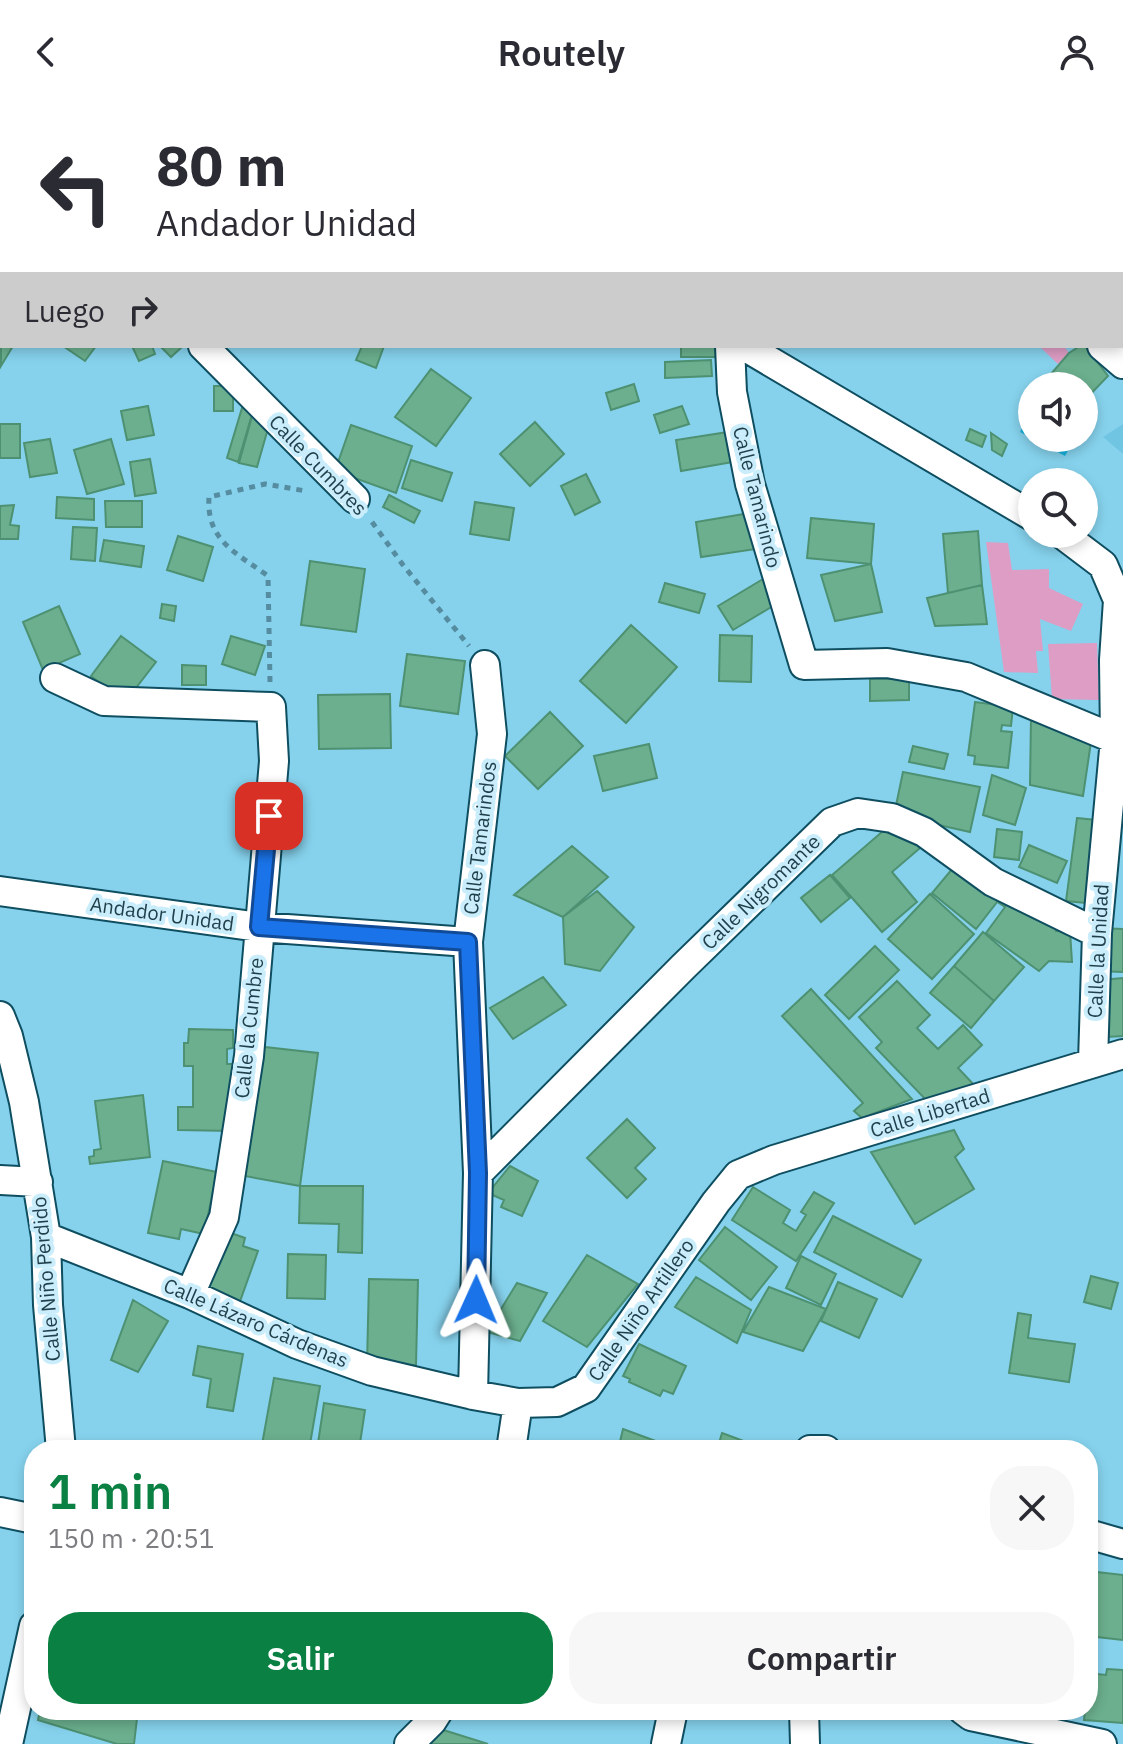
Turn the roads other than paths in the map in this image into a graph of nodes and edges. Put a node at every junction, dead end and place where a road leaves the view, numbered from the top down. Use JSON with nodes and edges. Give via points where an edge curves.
{"nodes":[{"id":1,"x":205,"y":348,"type":"edge"},
{"id":2,"x":730,"y":348,"type":"edge"},
{"id":3,"x":747,"y":348,"type":"edge"},
{"id":4,"x":1104,"y":348,"type":"edge"},
{"id":5,"x":1123,"y":364,"type":"edge"},
{"id":6,"x":355,"y":499,"type":"road end"},
{"id":7,"x":1018,"y":508,"type":"edge"},
{"id":8,"x":1081,"y":548,"type":"edge"},
{"id":9,"x":1121,"y":602,"type":"edge"},
{"id":10,"x":485,"y":665,"type":"road end"},
{"id":11,"x":55,"y":678,"type":"dead end"},
{"id":12,"x":1115,"y":739,"type":"junction"},
{"id":13,"x":0,"y":891,"type":"edge"},
{"id":14,"x":259,"y":927,"type":"junction"},
{"id":15,"x":1097,"y":933,"type":"junction"},
{"id":16,"x":468,"y":942,"type":"junction"},
{"id":17,"x":0,"y":1016,"type":"edge"},
{"id":18,"x":1123,"y":1054,"type":"edge"},
{"id":19,"x":1093,"y":1062,"type":"junction"},
{"id":20,"x":478,"y":1173,"type":"junction"},
{"id":21,"x":738,"y":1175,"type":"joint"},
{"id":22,"x":0,"y":1180,"type":"edge"},
{"id":23,"x":38,"y":1182,"type":"junction"},
{"id":24,"x":46,"y":1237,"type":"junction"},
{"id":25,"x":190,"y":1294,"type":"junction"},
{"id":26,"x":473,"y":1395,"type":"junction"},
{"id":27,"x":518,"y":1403,"type":"junction"},
{"id":28,"x":60,"y":1440,"type":"edge"},
{"id":29,"x":512,"y":1440,"type":"edge"},
{"id":30,"x":0,"y":1512,"type":"edge"},
{"id":31,"x":24,"y":1517,"type":"edge"},
{"id":32,"x":1098,"y":1537,"type":"edge"},
{"id":33,"x":1123,"y":1544,"type":"edge"},
{"id":34,"x":24,"y":1671,"type":"edge"},
{"id":35,"x":433,"y":1720,"type":"edge"},
{"id":36,"x":671,"y":1720,"type":"edge"},
{"id":37,"x":804,"y":1720,"type":"edge"},
{"id":38,"x":990,"y":1720,"type":"edge"},
{"id":39,"x":8,"y":1744,"type":"edge"},
{"id":40,"x":409,"y":1744,"type":"edge"},
{"id":41,"x":666,"y":1744,"type":"edge"},
{"id":42,"x":805,"y":1744,"type":"edge"},
{"id":43,"x":1102,"y":1744,"type":"edge"}],
"edges":[{"from":1,"to":6,"type":"street","name":"Calle Cumbres"},
{"from":2,"to":12,"type":"street","name":"Calle Tamarindo","via":[[732,392],[750,484],[804,665],[887,663],[966,677]]},
{"from":3,"to":7,"type":"street"},
{"from":4,"to":5,"type":"street"},
{"from":8,"to":9,"type":"street","name":"Calle la Unidad","via":[[1103,565]]},
{"from":9,"to":12,"type":"street","name":"Calle la Unidad","via":[[1114,660]]},
{"from":10,"to":16,"type":"street","name":"Calle Tamarindos","via":[[492,734]]},
{"from":11,"to":14,"type":"street","name":"Calle la Cumbre","via":[[104,701],[271,707],[274,761]]},
{"from":12,"to":15,"type":"street","name":"Calle la Unidad"},
{"from":13,"to":14,"type":"street","name":"Andador Unidad"},
{"from":14,"to":16,"type":"street","name":"Andador Unidad"},
{"from":14,"to":25,"type":"street","name":"Calle la Cumbre","via":[[249,1056],[224,1217]]},
{"from":15,"to":19,"type":"street","name":"Calle la Unidad"},
{"from":15,"to":20,"type":"street","name":"Calle Nigromante","via":[[993,882],[924,832],[892,818],[858,813],[832,822]]},
{"from":16,"to":20,"type":"street","name":"Calle Tamarindos"},
{"from":17,"to":23,"type":"street","name":"Calle Niño Perdido","via":[[24,1102]]},
{"from":18,"to":19,"type":"street","name":"Calle Libertad"},
{"from":19,"to":21,"type":"street","name":"Calle Libertad"},
{"from":20,"to":26,"type":"street","name":"Calle Tamarindos"},
{"from":21,"to":27,"type":"street","name":"Calle Niño Artillero","via":[[586,1388],[557,1402]]},
{"from":22,"to":23,"type":"street"},
{"from":23,"to":24,"type":"street","name":"Calle Niño Perdido"},
{"from":24,"to":25,"type":"street","name":"Calle Lázaro Cárdenas"},
{"from":24,"to":28,"type":"street","name":"Calle Niño Perdido"},
{"from":25,"to":26,"type":"street","name":"Calle Lázaro Cárdenas","via":[[297,1344],[372,1371]]},
{"from":26,"to":27,"type":"street","name":"Calle Lázaro Cárdenas"},
{"from":27,"to":29,"type":"street"},
{"from":30,"to":31,"type":"street"},
{"from":32,"to":33,"type":"street"},
{"from":34,"to":39,"type":"street"},
{"from":35,"to":40,"type":"street"},
{"from":36,"to":41,"type":"street"},
{"from":37,"to":42,"type":"street"},
{"from":38,"to":43,"type":"street"}]}
